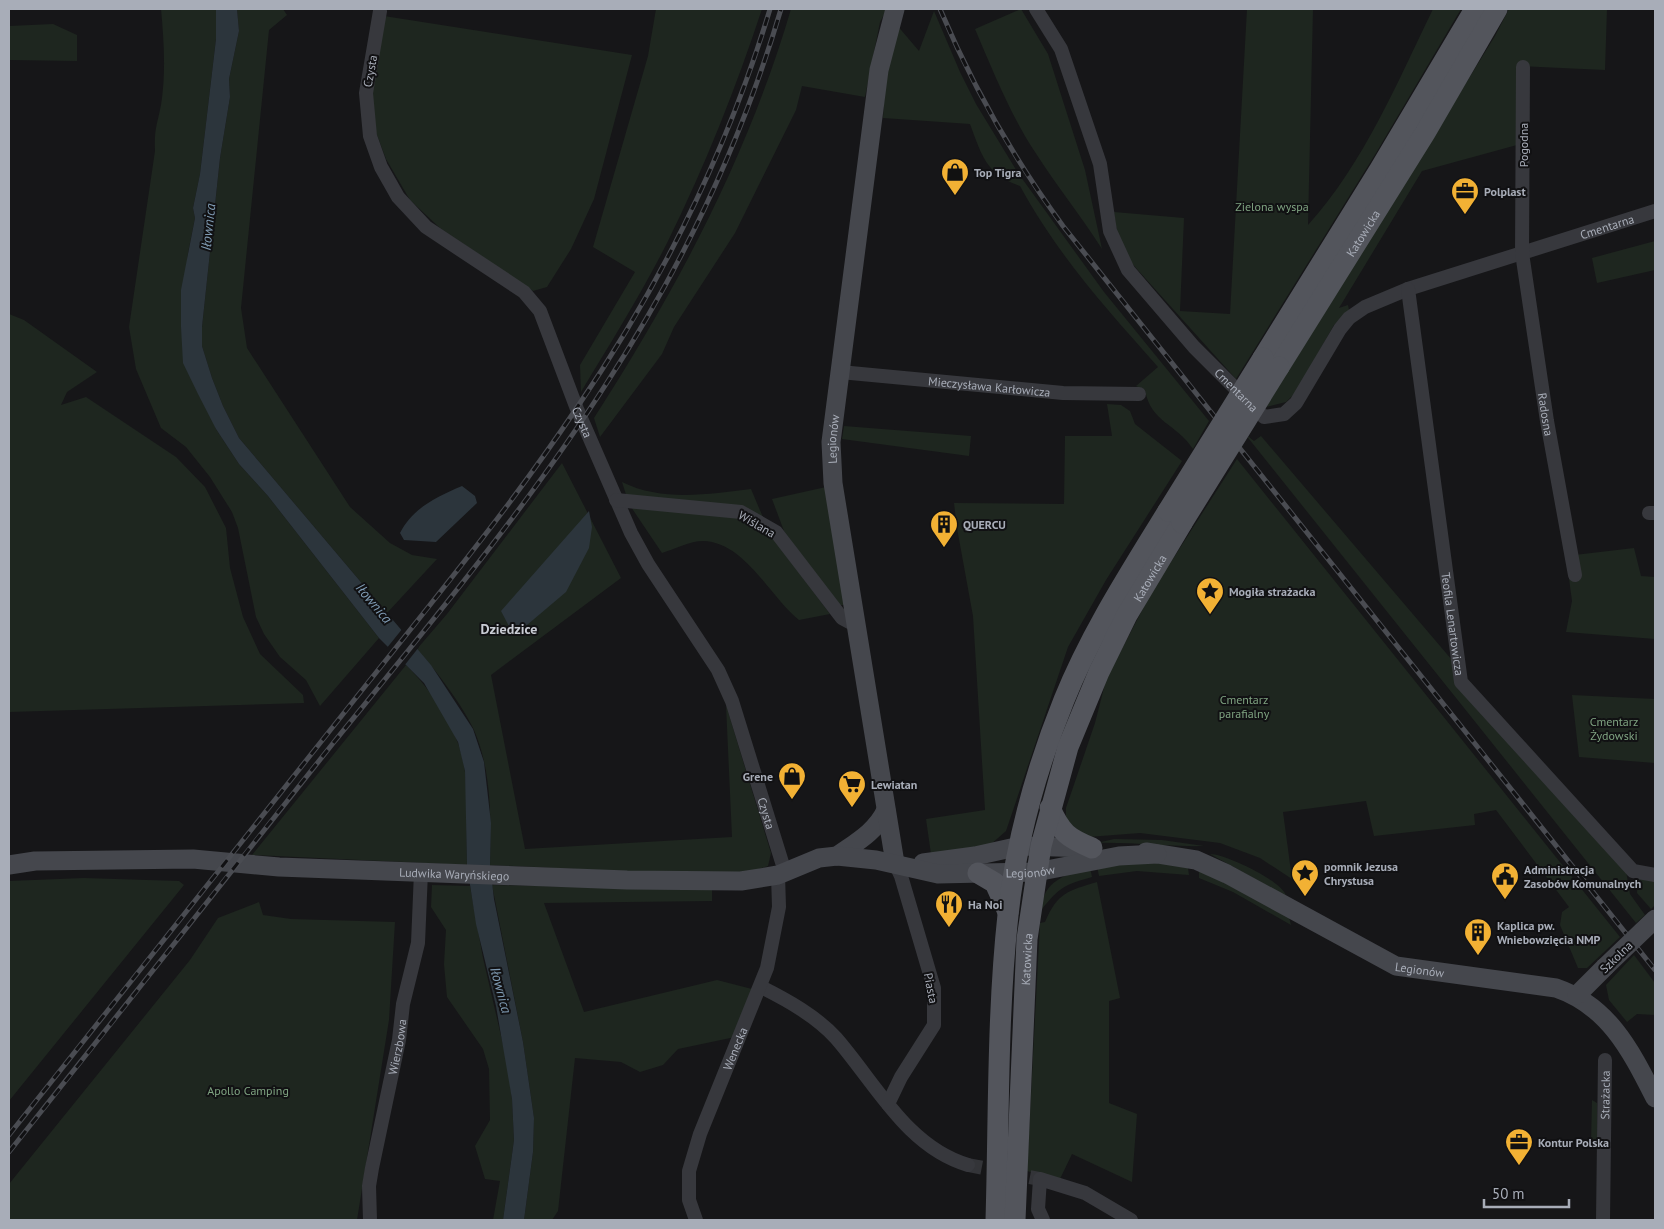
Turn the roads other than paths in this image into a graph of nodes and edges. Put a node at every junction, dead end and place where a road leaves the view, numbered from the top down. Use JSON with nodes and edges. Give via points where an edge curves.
{"nodes":[{"id":1,"x":895,"y":9,"type":"edge"},
{"id":2,"x":1036,"y":9,"type":"edge"},
{"id":3,"x":1475,"y":9,"type":"edge"},
{"id":4,"x":1497,"y":9,"type":"edge"},
{"id":5,"x":380,"y":10,"type":"dead end"},
{"id":6,"x":1523,"y":67,"type":"dead end"},
{"id":7,"x":1655,"y":211,"type":"edge"},
{"id":8,"x":1522,"y":253,"type":"junction"},
{"id":9,"x":1408,"y":289,"type":"junction"},
{"id":10,"x":1271,"y":362,"type":"junction"},
{"id":11,"x":840,"y":372,"type":"junction"},
{"id":12,"x":1140,"y":394,"type":"dead end"},
{"id":13,"x":616,"y":500,"type":"junction"},
{"id":14,"x":1175,"y":517,"type":"junction"},
{"id":15,"x":1575,"y":575,"type":"dead end"},
{"id":16,"x":857,"y":626,"type":"junction"},
{"id":17,"x":1050,"y":808,"type":"junction"},
{"id":18,"x":886,"y":810,"type":"junction"},
{"id":19,"x":1030,"y":846,"type":"junction"},
{"id":20,"x":1092,"y":848,"type":"junction"},
{"id":21,"x":1157,"y":854,"type":"junction"},
{"id":22,"x":837,"y":856,"type":"junction"},
{"id":23,"x":899,"y":864,"type":"junction"},
{"id":24,"x":9,"y":865,"type":"edge"},
{"id":25,"x":421,"y":872,"type":"junction"},
{"id":26,"x":1025,"y":872,"type":"junction"},
{"id":27,"x":781,"y":873,"type":"junction"},
{"id":28,"x":978,"y":873,"type":"junction"},
{"id":29,"x":1655,"y":875,"type":"edge"},
{"id":30,"x":1008,"y":912,"type":"junction"},
{"id":31,"x":1655,"y":919,"type":"edge"},
{"id":32,"x":761,"y":987,"type":"junction"},
{"id":33,"x":1577,"y":996,"type":"junction"},
{"id":34,"x":1606,"y":1060,"type":"dead end"},
{"id":35,"x":1655,"y":1098,"type":"edge"},
{"id":36,"x":888,"y":1104,"type":"junction"},
{"id":37,"x":968,"y":1165,"type":"tunnel mouth"},
{"id":38,"x":370,"y":1220,"type":"edge"},
{"id":39,"x":696,"y":1220,"type":"edge"},
{"id":40,"x":996,"y":1220,"type":"edge"},
{"id":41,"x":1015,"y":1220,"type":"edge"},
{"id":42,"x":1043,"y":1220,"type":"edge"},
{"id":43,"x":1131,"y":1220,"type":"edge"},
{"id":44,"x":1603,"y":1220,"type":"edge"}],
"edges":[{"from":1,"to":11,"type":"street","name":"Legionów","via":[[879,70]]},
{"from":2,"to":9,"type":"street","name":"Cmentarna","via":[[1062,49],[1100,164],[1110,231],[1128,270],[1182,333],[1264,417],[1284,414],[1296,403],[1349,318],[1365,307]]},
{"from":3,"to":10,"type":"main road","name":"Katowicka"},
{"from":4,"to":10,"type":"main road","name":"Katowicka","via":[[1425,133]]},
{"from":5,"to":13,"type":"street","name":"Czysta","via":[[366,93],[370,136],[381,167],[398,197],[426,226],[524,292],[540,311]]},
{"from":6,"to":8,"type":"street","name":"Pogodna"},
{"from":7,"to":8,"type":"street","name":"Cmentarna"},
{"from":8,"to":9,"type":"street","name":"Cmentarna"},
{"from":8,"to":15,"type":"street","name":"Radosna","via":[[1547,421]]},
{"from":9,"to":29,"type":"street","name":"Teofila Lenartowicza","via":[[1461,682],[1633,870]]},
{"from":10,"to":14,"type":"main road","name":"Katowicka","bridge":true},
{"from":11,"to":12,"type":"street","name":"Mieczysława Karłowicza","via":[[1064,393]]},
{"from":11,"to":16,"type":"street","name":"Legionów","via":[[832,442],[833,483]]},
{"from":13,"to":16,"type":"street","name":"Wiślana","via":[[741,512],[776,532],[842,618]]},
{"from":13,"to":27,"type":"street","name":"Czysta","via":[[648,564],[721,678],[744,735]]},
{"from":14,"to":17,"type":"main road","name":"Katowicka","via":[[1099,672],[1068,747]]},
{"from":14,"to":19,"type":"main road","name":"Katowicka","via":[[1107,611],[1076,673],[1049,740]]},
{"from":16,"to":18,"type":"street","name":"Legionów"},
{"from":17,"to":19,"type":"main road","name":"Katowicka"},
{"from":17,"to":20,"type":"main road","via":[[1069,838]]},
{"from":18,"to":22,"type":"street","via":[[872,830]]},
{"from":18,"to":23,"type":"street","name":"Legionów"},
{"from":19,"to":20,"type":"street","name":"Legionów"},
{"from":19,"to":23,"type":"street","name":"Legionów"},
{"from":19,"to":26,"type":"main road","name":"Katowicka"},
{"from":20,"to":21,"type":"street","name":"Legionów"},
{"from":21,"to":26,"type":"street","name":"Legionów","via":[[1119,856]]},
{"from":21,"to":33,"type":"street","name":"Legionów","via":[[1196,860],[1227,874],[1396,966],[1556,988]]},
{"from":22,"to":23,"type":"street","name":"Ludwika Waryńskiego"},
{"from":22,"to":27,"type":"street","name":"Ludwika Waryńskiego","via":[[818,858]]},
{"from":23,"to":28,"type":"street","name":"Legionów","via":[[938,874]]},
{"from":23,"to":36,"type":"street","name":"Piasta","via":[[934,988],[936,1006],[934,1025]]},
{"from":24,"to":25,"type":"street","name":"Ludwika Waryńskiego","via":[[61,860],[193,859],[265,866]]},
{"from":25,"to":27,"type":"street","name":"Ludwika Waryńskiego","via":[[741,881]]},
{"from":25,"to":38,"type":"street","name":"Wierzbowa","via":[[418,943],[372,1168]]},
{"from":26,"to":28,"type":"street","name":"Legionów"},
{"from":26,"to":30,"type":"main road","name":"Katowicka"},
{"from":26,"to":41,"type":"main road","name":"Katowicka","via":[[1027,939]]},
{"from":27,"to":32,"type":"street","name":"Wenecka","via":[[772,950]]},
{"from":28,"to":30,"type":"main road","via":[[995,883]]},
{"from":30,"to":40,"type":"main road","name":"Katowicka"},
{"from":31,"to":33,"type":"street","name":"Szkolna","bridge":true},
{"from":32,"to":36,"type":"street","via":[[792,1002],[835,1036]]},
{"from":32,"to":39,"type":"street","name":"Wenecka","via":[[700,1134],[689,1171],[689,1200]]},
{"from":33,"to":35,"type":"street","name":"Legionów","via":[[1615,1030],[1631,1052]]},
{"from":34,"to":44,"type":"street","name":"Strażacka"},
{"from":36,"to":37,"type":"street","via":[[937,1154]]},
{"from":42,"to":43,"type":"street","via":[[1038,1209],[1040,1179],[1085,1193]]}]}
